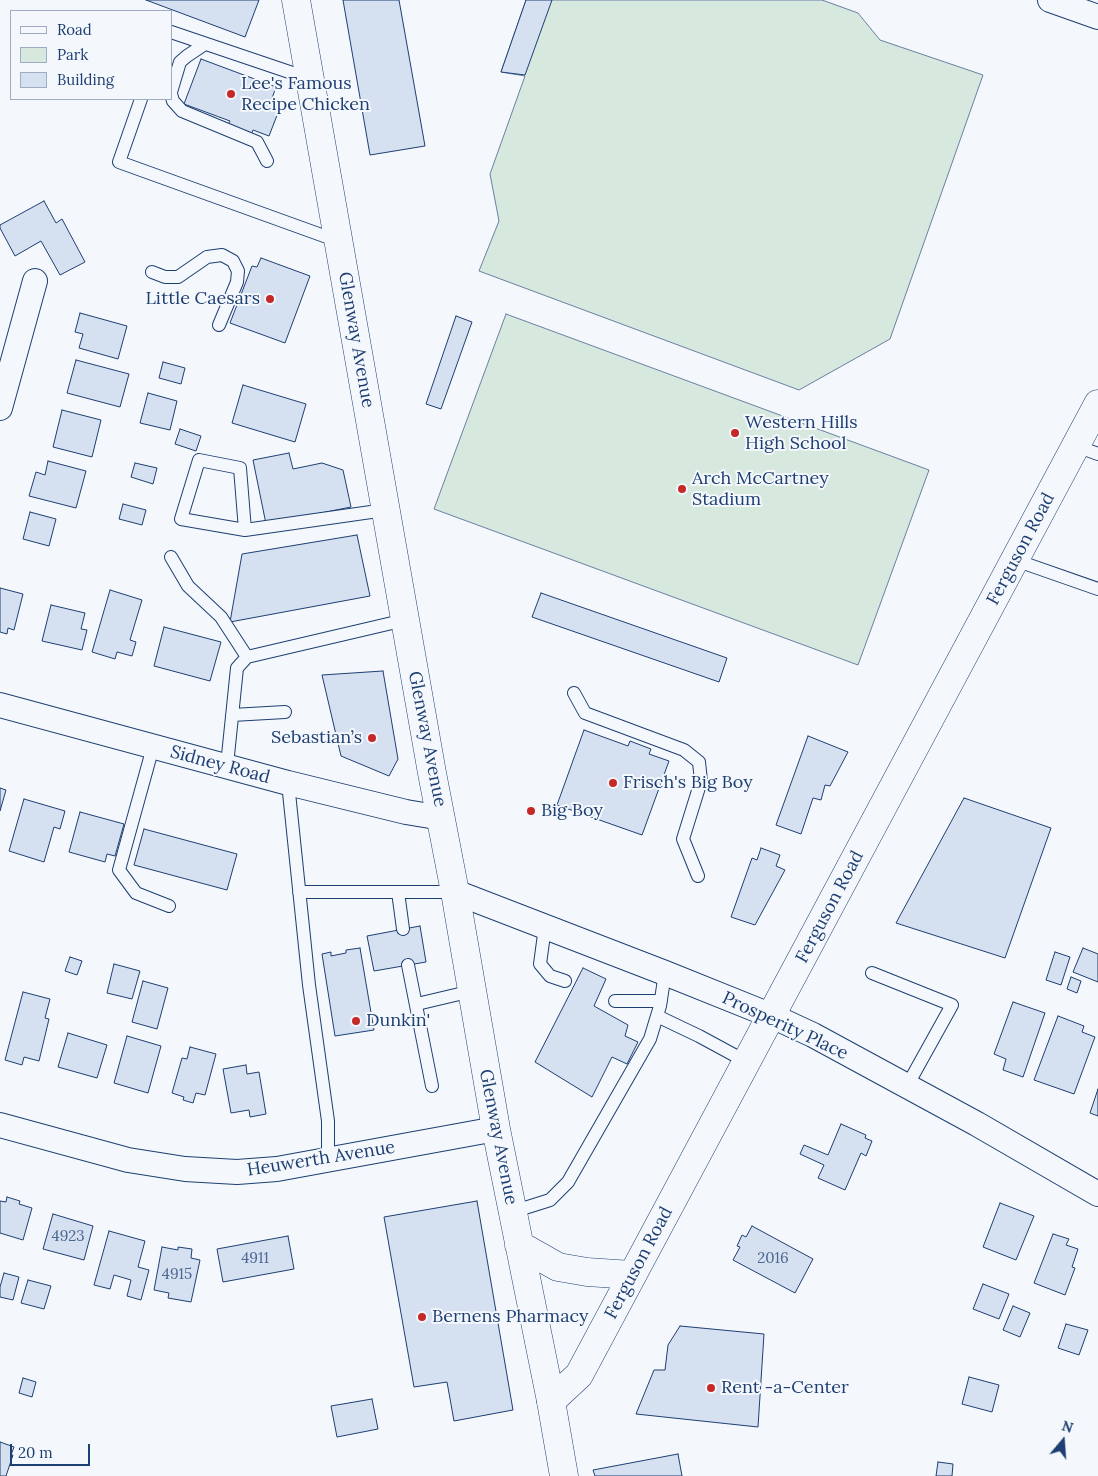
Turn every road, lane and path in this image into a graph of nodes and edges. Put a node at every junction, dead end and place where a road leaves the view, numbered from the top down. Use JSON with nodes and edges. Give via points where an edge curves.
{"nodes":[{"id":1,"x":296,"y":0,"type":"edge"},
{"id":2,"x":1050,"y":0,"type":"edge"},
{"id":3,"x":1098,"y":17,"type":"edge"},
{"id":4,"x":172,"y":32,"type":"edge"},
{"id":5,"x":206,"y":44,"type":"junction"},
{"id":6,"x":310,"y":79,"type":"junction"},
{"id":7,"x":172,"y":90,"type":"edge"},
{"id":8,"x":172,"y":98,"type":"edge"},
{"id":9,"x":141,"y":100,"type":"edge"},
{"id":10,"x":267,"y":161,"type":"dead end"},
{"id":11,"x":338,"y":241,"type":"junction"},
{"id":12,"x":152,"y":272,"type":"dead end"},
{"id":13,"x":35,"y":281,"type":"dead end"},
{"id":14,"x":219,"y":325,"type":"dead end"},
{"id":15,"x":1098,"y":404,"type":"edge"},
{"id":16,"x":0,"y":408,"type":"edge"},
{"id":17,"x":1087,"y":450,"type":"edge"},
{"id":18,"x":385,"y":510,"type":"junction"},
{"id":19,"x":245,"y":530,"type":"junction"},
{"id":20,"x":171,"y":557,"type":"dead end"},
{"id":21,"x":1015,"y":560,"type":"junction"},
{"id":22,"x":1098,"y":589,"type":"edge"},
{"id":23,"x":405,"y":620,"type":"junction"},
{"id":24,"x":246,"y":657,"type":"junction"},
{"id":25,"x":574,"y":693,"type":"dead end"},
{"id":26,"x":0,"y":705,"type":"edge"},
{"id":27,"x":285,"y":712,"type":"dead end"},
{"id":28,"x":232,"y":715,"type":"junction"},
{"id":29,"x":153,"y":747,"type":"junction"},
{"id":30,"x":227,"y":766,"type":"junction"},
{"id":31,"x":288,"y":783,"type":"junction"},
{"id":32,"x":442,"y":818,"type":"junction"},
{"id":33,"x":698,"y":876,"type":"dead end"},
{"id":34,"x":299,"y":892,"type":"junction"},
{"id":35,"x":398,"y":892,"type":"junction"},
{"id":36,"x":455,"y":892,"type":"junction"},
{"id":37,"x":169,"y":906,"type":"dead end"},
{"id":38,"x":545,"y":927,"type":"junction"},
{"id":39,"x":403,"y":929,"type":"dead end"},
{"id":40,"x":408,"y":965,"type":"dead end"},
{"id":41,"x":665,"y":973,"type":"junction"},
{"id":42,"x":872,"y":973,"type":"dead end"},
{"id":43,"x":565,"y":981,"type":"dead end"},
{"id":44,"x":472,"y":991,"type":"junction"},
{"id":45,"x":615,"y":1001,"type":"dead end"},
{"id":46,"x":660,"y":1001,"type":"junction"},
{"id":47,"x":417,"y":1004,"type":"junction"},
{"id":48,"x":657,"y":1016,"type":"junction"},
{"id":49,"x":772,"y":1016,"type":"junction"},
{"id":50,"x":747,"y":1062,"type":"junction"},
{"id":51,"x":432,"y":1086,"type":"dead end"},
{"id":52,"x":907,"y":1086,"type":"junction"},
{"id":53,"x":0,"y":1125,"type":"edge"},
{"id":54,"x":496,"y":1129,"type":"junction"},
{"id":55,"x":328,"y":1160,"type":"junction"},
{"id":56,"x":1098,"y":1194,"type":"edge"},
{"id":57,"x":512,"y":1212,"type":"junction"},
{"id":58,"x":519,"y":1245,"type":"junction"},
{"id":59,"x":632,"y":1275,"type":"junction"},
{"id":60,"x":551,"y":1401,"type":"junction"},
{"id":61,"x":564,"y":1476,"type":"edge"}],
"edges":[{"from":1,"to":6,"type":"main road","name":"Glenway Avenue"},
{"from":2,"to":3,"type":"street"},
{"from":4,"to":5,"type":"lane"},
{"from":5,"to":6,"type":"lane"},
{"from":5,"to":7,"type":"lane","via":[[180,62]]},
{"from":6,"to":11,"type":"main road","name":"Glenway Avenue"},
{"from":8,"to":10,"type":"lane","via":[[182,111],[258,142]]},
{"from":9,"to":11,"type":"lane","via":[[119,162]]},
{"from":11,"to":18,"type":"main road","name":"Glenway Avenue"},
{"from":12,"to":14,"type":"lane","via":[[178,277],[207,257],[222,256],[233,260],[238,271],[237,282]]},
{"from":13,"to":16,"type":"street"},
{"from":15,"to":17,"type":"main road","name":"Ferguson Road"},
{"from":17,"to":21,"type":"main road","name":"Ferguson Road"},
{"from":18,"to":19,"type":"lane"},
{"from":18,"to":23,"type":"main road","name":"Glenway Avenue"},
{"from":19,"to":19,"type":"lane","via":[[240,468],[199,460],[181,519]]},
{"from":20,"to":24,"type":"lane","via":[[188,586],[221,617]]},
{"from":21,"to":22,"type":"lane"},
{"from":21,"to":49,"type":"main road","name":"Ferguson Road"},
{"from":23,"to":24,"type":"lane"},
{"from":23,"to":32,"type":"main road","name":"Glenway Avenue"},
{"from":24,"to":28,"type":"lane","via":[[237,668]]},
{"from":25,"to":33,"type":"lane","via":[[586,714],[684,750],[699,762],[701,781],[684,839]]},
{"from":26,"to":29,"type":"street","name":"Sidney Road"},
{"from":27,"to":28,"type":"lane"},
{"from":28,"to":30,"type":"lane"},
{"from":29,"to":30,"type":"street","name":"Sidney Road"},
{"from":29,"to":37,"type":"lane","via":[[119,870],[136,893]]},
{"from":30,"to":31,"type":"street","name":"Sidney Road"},
{"from":31,"to":32,"type":"street","name":"Sidney Road"},
{"from":31,"to":34,"type":"lane"},
{"from":32,"to":36,"type":"main road","name":"Glenway Avenue"},
{"from":34,"to":35,"type":"lane"},
{"from":34,"to":55,"type":"lane","via":[[328,1121]]},
{"from":35,"to":36,"type":"lane"},
{"from":35,"to":39,"type":"lane"},
{"from":36,"to":38,"type":"street","name":"Prosperity Place"},
{"from":36,"to":44,"type":"main road","name":"Glenway Avenue"},
{"from":38,"to":41,"type":"street","name":"Prosperity Place"},
{"from":38,"to":43,"type":"lane","via":[[540,964],[550,976]]},
{"from":40,"to":47,"type":"lane"},
{"from":41,"to":46,"type":"lane"},
{"from":41,"to":49,"type":"street","name":"Prosperity Place"},
{"from":42,"to":52,"type":"lane","via":[[952,1005]]},
{"from":44,"to":47,"type":"lane"},
{"from":44,"to":54,"type":"main road","name":"Glenway Avenue"},
{"from":45,"to":46,"type":"lane"},
{"from":46,"to":48,"type":"lane"},
{"from":47,"to":51,"type":"lane"},
{"from":48,"to":50,"type":"lane"},
{"from":48,"to":57,"type":"lane","via":[[650,1039],[568,1182],[550,1200]]},
{"from":49,"to":50,"type":"main road","name":"Ferguson Road"},
{"from":49,"to":52,"type":"street","name":"Prosperity Place"},
{"from":50,"to":59,"type":"main road","name":"Ferguson Road"},
{"from":52,"to":56,"type":"street","name":"Prosperity Place"},
{"from":53,"to":55,"type":"street","name":"Heuwerth Avenue","via":[[128,1160],[185,1169],[236,1172]]},
{"from":54,"to":55,"type":"street","name":"Heuwerth Avenue"},
{"from":54,"to":57,"type":"main road","name":"Glenway Avenue"},
{"from":57,"to":58,"type":"main road","name":"Glenway Avenue"},
{"from":58,"to":59,"type":"main road","via":[[558,1267]]},
{"from":58,"to":60,"type":"main road","name":"Glenway Avenue"},
{"from":59,"to":60,"type":"main road","name":"Ferguson Road","via":[[579,1375]]},
{"from":60,"to":61,"type":"main road","name":"Glenway Avenue"}]}
